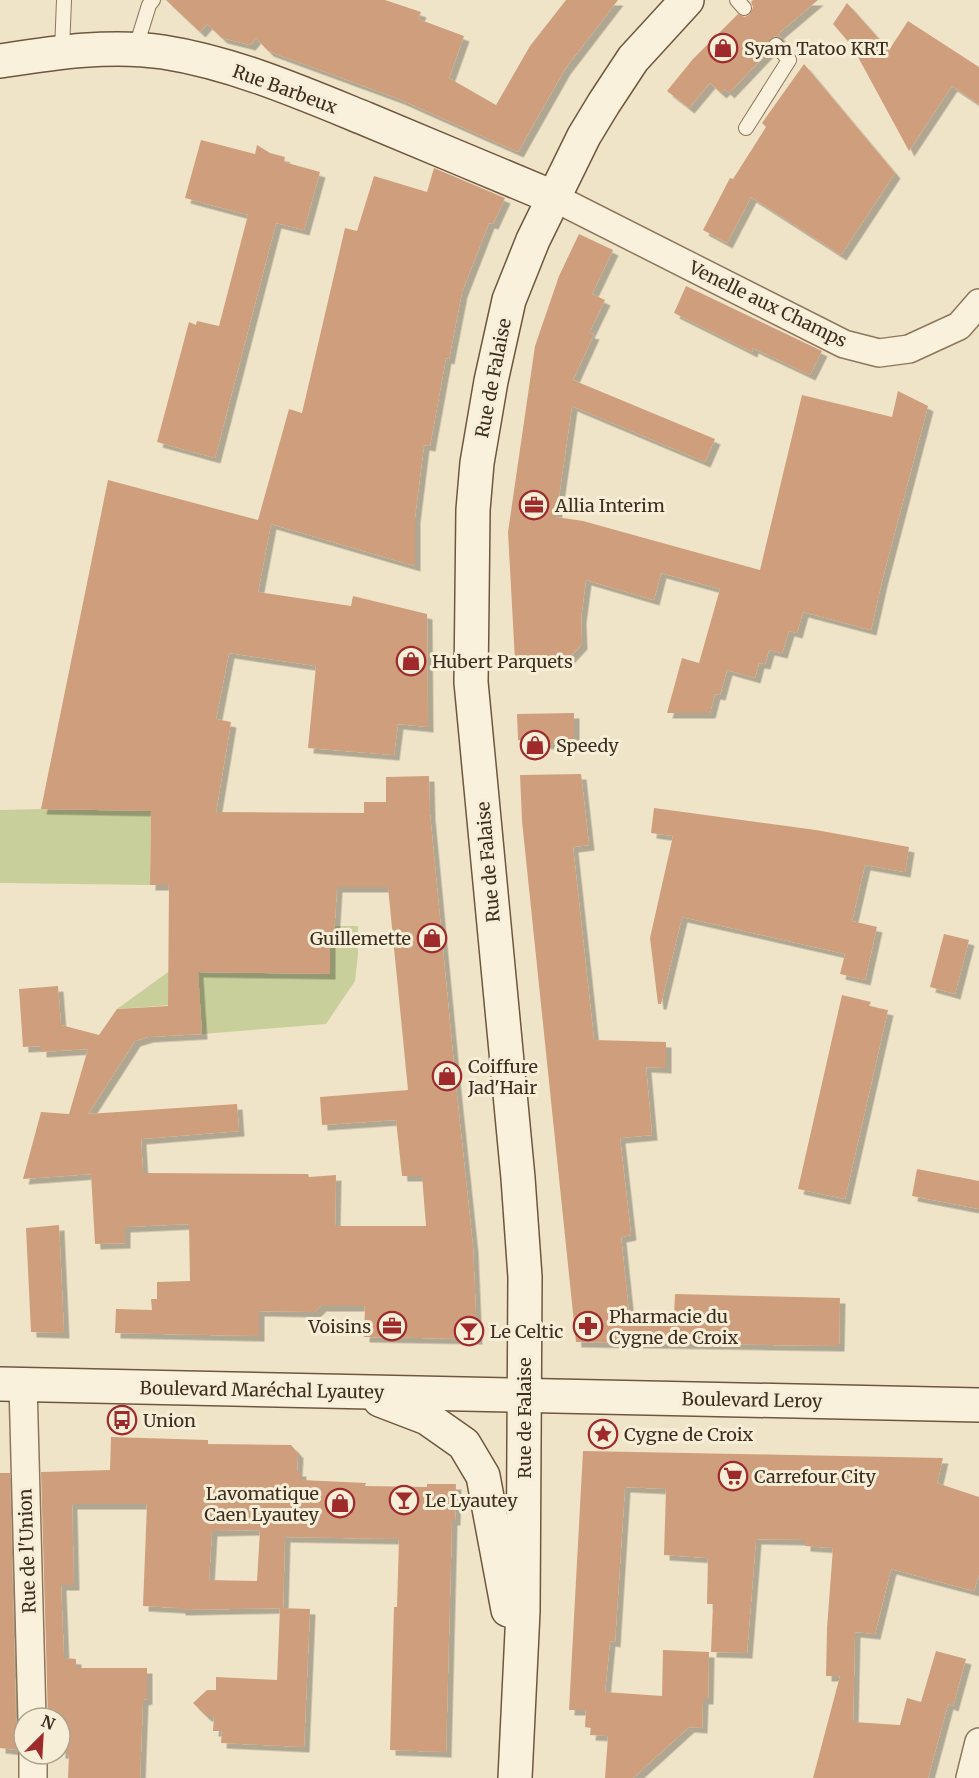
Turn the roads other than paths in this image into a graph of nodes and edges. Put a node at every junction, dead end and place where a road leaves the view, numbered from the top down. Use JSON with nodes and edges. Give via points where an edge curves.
{"nodes":[{"id":1,"x":64,"y":0,"type":"edge"},
{"id":2,"x":153,"y":0,"type":"edge"},
{"id":3,"x":687,"y":0,"type":"edge"},
{"id":4,"x":776,"y":45,"type":"dead end"},
{"id":5,"x":135,"y":50,"type":"junction"},
{"id":6,"x":62,"y":51,"type":"junction"},
{"id":7,"x":0,"y":61,"type":"edge"},
{"id":8,"x":746,"y":128,"type":"dead end"},
{"id":9,"x":555,"y":198,"type":"junction"},
{"id":10,"x":979,"y":303,"type":"edge"},
{"id":11,"x":12,"y":1384,"type":"edge"},
{"id":12,"x":325,"y":1391,"type":"junction"},
{"id":13,"x":524,"y":1395,"type":"junction"},
{"id":14,"x":979,"y":1405,"type":"edge"},
{"id":15,"x":521,"y":1677,"type":"junction"},
{"id":16,"x":31,"y":1706,"type":"edge"},
{"id":17,"x":979,"y":1742,"type":"edge"},
{"id":18,"x":515,"y":1778,"type":"edge"},
{"id":19,"x":970,"y":1778,"type":"edge"}],
"edges":[{"from":1,"to":6,"type":"lane"},
{"from":2,"to":5,"type":"lane"},
{"from":3,"to":9,"type":"main road","name":"Rue de Falaise","via":[[633,58],[584,136]]},
{"from":4,"to":8,"type":"lane","via":[[789,60]]},
{"from":5,"to":6,"type":"main road","name":"Rue Barbeux"},
{"from":5,"to":9,"type":"main road","name":"Rue Barbeux","via":[[205,61],[286,87]]},
{"from":6,"to":7,"type":"main road","name":"Rue Barbeux"},
{"from":9,"to":10,"type":"street","name":"Venelle aux Champs","via":[[844,344],[879,353],[909,349],[958,326]]},
{"from":9,"to":13,"type":"main road","name":"Rue de Falaise","via":[[509,300],[486,409],[473,510],[471,682],[518,1178],[525,1277]]},
{"from":11,"to":12,"type":"main road","name":"Boulevard Maréchal Lyautey"},
{"from":11,"to":16,"type":"street","name":"Rue de l'Union"},
{"from":12,"to":13,"type":"main road","name":"Boulevard Maréchal Lyautey"},
{"from":12,"to":15,"type":"main road","via":[[384,1400],[427,1418],[464,1443],[483,1476]]},
{"from":13,"to":14,"type":"main road","name":"Boulevard Leroy"},
{"from":13,"to":15,"type":"main road","name":"Rue de Falaise"},
{"from":15,"to":18,"type":"main road","name":"Rue de Falaise"},
{"from":17,"to":19,"type":"street"}]}
